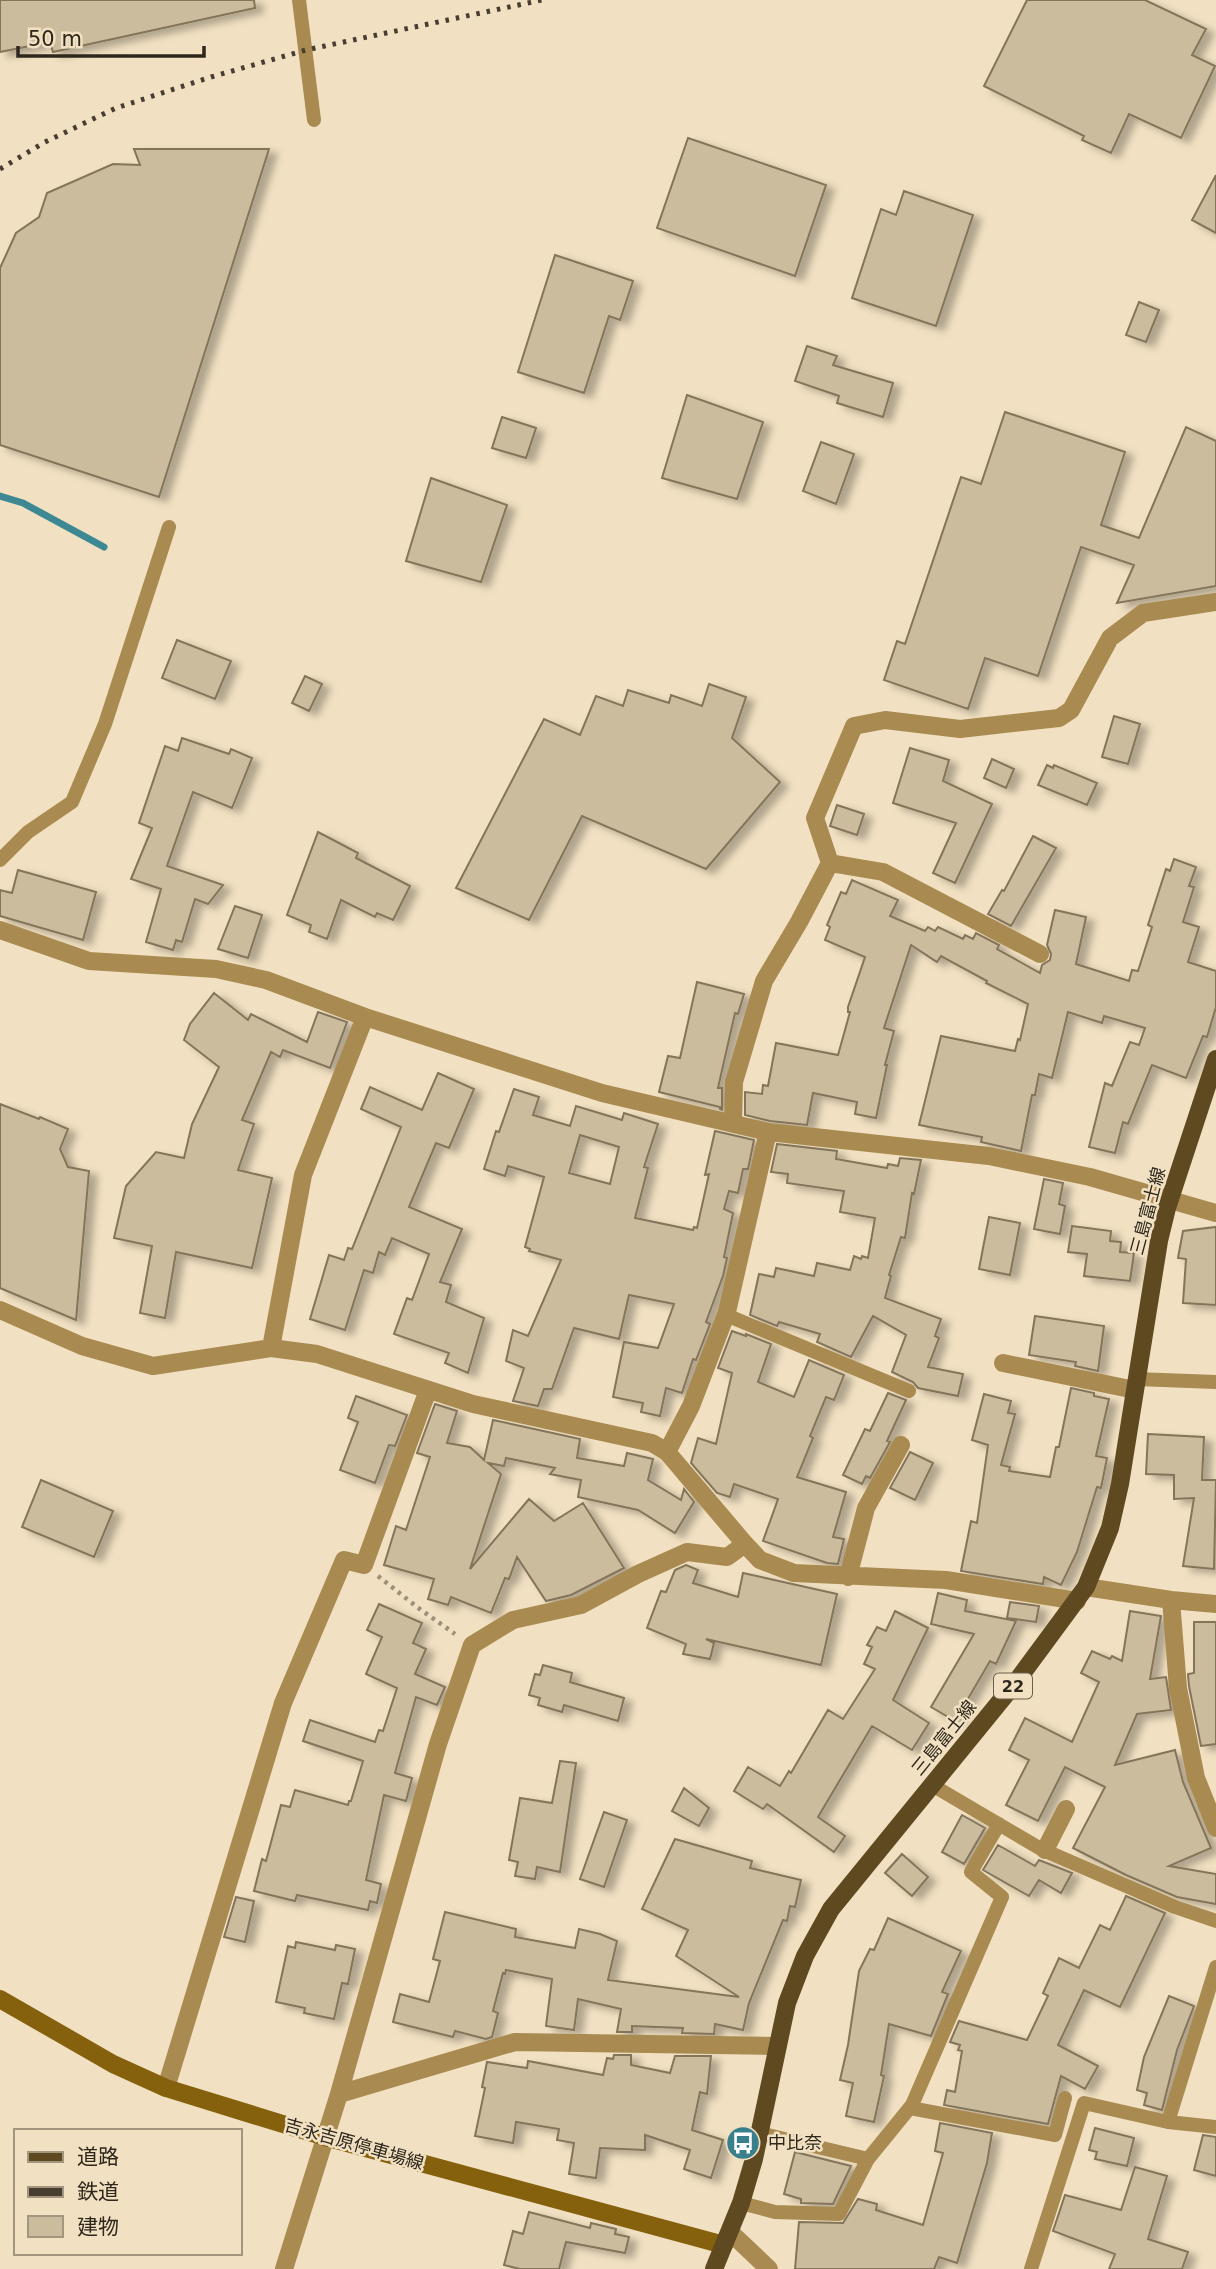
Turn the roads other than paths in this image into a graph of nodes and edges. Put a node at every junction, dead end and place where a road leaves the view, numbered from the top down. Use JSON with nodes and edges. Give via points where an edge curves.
{"nodes":[{"id":1,"x":299,"y":0,"type":"edge"},
{"id":2,"x":314,"y":120,"type":"dead end"},
{"id":3,"x":169,"y":527,"type":"dead end"},
{"id":4,"x":1216,"y":602,"type":"edge"},
{"id":5,"x":0,"y":860,"type":"edge"},
{"id":6,"x":830,"y":863,"type":"junction"},
{"id":7,"x":0,"y":930,"type":"edge"},
{"id":8,"x":1040,"y":954,"type":"dead end"},
{"id":9,"x":365,"y":1017,"type":"junction"},
{"id":10,"x":1216,"y":1059,"type":"edge"},
{"id":11,"x":733,"y":1125,"type":"junction"},
{"id":12,"x":768,"y":1132,"type":"junction"},
{"id":13,"x":1170,"y":1201,"type":"junction"},
{"id":14,"x":1216,"y":1213,"type":"edge"},
{"id":15,"x":0,"y":1310,"type":"edge"},
{"id":16,"x":726,"y":1315,"type":"junction"},
{"id":17,"x":271,"y":1349,"type":"junction"},
{"id":18,"x":1003,"y":1363,"type":"dead end"},
{"id":19,"x":1216,"y":1382,"type":"edge"},
{"id":20,"x":1136,"y":1385,"type":"junction"},
{"id":21,"x":428,"y":1390,"type":"junction"},
{"id":22,"x":909,"y":1391,"type":"dead end"},
{"id":23,"x":901,"y":1445,"type":"dead end"},
{"id":24,"x":667,"y":1452,"type":"junction"},
{"id":25,"x":745,"y":1544,"type":"junction"},
{"id":26,"x":848,"y":1577,"type":"junction"},
{"id":27,"x":1082,"y":1594,"type":"junction"},
{"id":28,"x":1171,"y":1600,"type":"junction"},
{"id":29,"x":1216,"y":1604,"type":"edge"},
{"id":30,"x":932,"y":1785,"type":"junction"},
{"id":31,"x":1066,"y":1809,"type":"dead end"},
{"id":32,"x":999,"y":1824,"type":"junction"},
{"id":33,"x":1216,"y":1828,"type":"edge"},
{"id":34,"x":1045,"y":1850,"type":"junction"},
{"id":35,"x":1216,"y":1921,"type":"edge"},
{"id":36,"x":1216,"y":1967,"type":"edge"},
{"id":37,"x":0,"y":1999,"type":"edge"},
{"id":38,"x":777,"y":2046,"type":"junction"},
{"id":39,"x":166,"y":2088,"type":"junction"},
{"id":40,"x":339,"y":2094,"type":"junction"},
{"id":41,"x":1065,"y":2098,"type":"dead end"},
{"id":42,"x":910,"y":2108,"type":"junction"},
{"id":43,"x":1168,"y":2122,"type":"junction"},
{"id":44,"x":1216,"y":2127,"type":"edge"},
{"id":45,"x":759,"y":2133,"type":"junction"},
{"id":46,"x":325,"y":2137,"type":"junction"},
{"id":47,"x":868,"y":2159,"type":"junction"},
{"id":48,"x":741,"y":2203,"type":"junction"},
{"id":49,"x":727,"y":2239,"type":"junction"},
{"id":50,"x":285,"y":2269,"type":"edge"},
{"id":51,"x":714,"y":2269,"type":"edge"},
{"id":52,"x":769,"y":2269,"type":"edge"},
{"id":53,"x":1031,"y":2269,"type":"edge"}],
"edges":[{"from":1,"to":2,"type":"lane"},
{"from":3,"to":5,"type":"lane","via":[[105,724],[72,803],[28,832]]},
{"from":4,"to":6,"type":"street","via":[[1143,613],[1110,638],[1071,710],[1059,718],[960,729],[885,720],[854,726],[815,818]]},
{"from":6,"to":8,"type":"street","via":[[883,872]]},
{"from":6,"to":11,"type":"street","via":[[764,981],[734,1082]]},
{"from":7,"to":9,"type":"street","via":[[89,961],[216,969],[267,980]]},
{"from":9,"to":11,"type":"street","via":[[602,1093]]},
{"from":9,"to":17,"type":"street","via":[[303,1175]]},
{"from":10,"to":13,"type":"main road","name":"三島富士線","number":"22"},
{"from":11,"to":12,"type":"street"},
{"from":12,"to":13,"type":"street","via":[[989,1156],[1090,1177]]},
{"from":12,"to":16,"type":"street"},
{"from":13,"to":14,"type":"street"},
{"from":13,"to":20,"type":"main road","name":"三島富士線","number":"22","via":[[1158,1241]]},
{"from":15,"to":17,"type":"street","via":[[82,1346],[153,1366]]},
{"from":16,"to":22,"type":"lane"},
{"from":16,"to":24,"type":"street","via":[[691,1406]]},
{"from":17,"to":21,"type":"street","via":[[317,1354]]},
{"from":18,"to":20,"type":"street"},
{"from":19,"to":20,"type":"lane"},
{"from":20,"to":27,"type":"main road","name":"三島富士線","number":"22","via":[[1110,1528]]},
{"from":21,"to":24,"type":"street","via":[[652,1443]]},
{"from":21,"to":39,"type":"street","via":[[364,1565],[344,1560],[283,1703]]},
{"from":23,"to":26,"type":"street","via":[[866,1508]]},
{"from":24,"to":25,"type":"street"},
{"from":25,"to":26,"type":"street","via":[[761,1560],[794,1573]]},
{"from":25,"to":40,"type":"street","via":[[727,1557],[687,1552],[581,1605],[513,1620],[472,1645],[438,1744]]},
{"from":26,"to":27,"type":"street","via":[[946,1580]]},
{"from":27,"to":28,"type":"street"},
{"from":27,"to":30,"type":"main road","name":"三島富士線","number":"22"},
{"from":28,"to":29,"type":"street"},
{"from":28,"to":33,"type":"street","via":[[1181,1701],[1196,1778]]},
{"from":30,"to":32,"type":"lane"},
{"from":30,"to":38,"type":"main road","name":"三島富士線","number":"22","via":[[831,1909],[786,2003]]},
{"from":31,"to":34,"type":"street"},
{"from":32,"to":34,"type":"lane"},
{"from":32,"to":42,"type":"lane","via":[[971,1872],[1002,1897]]},
{"from":34,"to":35,"type":"lane"},
{"from":36,"to":43,"type":"lane"},
{"from":37,"to":39,"type":"main road","name":"吉永吉原停車場線","via":[[113,2064]]},
{"from":38,"to":40,"type":"street","via":[[515,2042]]},
{"from":38,"to":45,"type":"main road","name":"三島富士線","number":"22"},
{"from":39,"to":46,"type":"main road","name":"吉永吉原停車場線"},
{"from":40,"to":46,"type":"street"},
{"from":41,"to":42,"type":"lane","via":[[1055,2135]]},
{"from":42,"to":47,"type":"lane"},
{"from":43,"to":44,"type":"lane"},
{"from":43,"to":53,"type":"lane","via":[[1084,2103]]},
{"from":45,"to":47,"type":"lane"},
{"from":45,"to":48,"type":"main road","name":"三島富士線","number":"22"},
{"from":46,"to":49,"type":"main road","name":"吉永吉原停車場線"},
{"from":46,"to":50,"type":"street"},
{"from":47,"to":48,"type":"lane","via":[[839,2214],[775,2212]]},
{"from":48,"to":49,"type":"main road","name":"三島富士線","number":"22"},
{"from":49,"to":51,"type":"main road","name":"三島富士線","number":"22"},
{"from":49,"to":52,"type":"street"}]}
